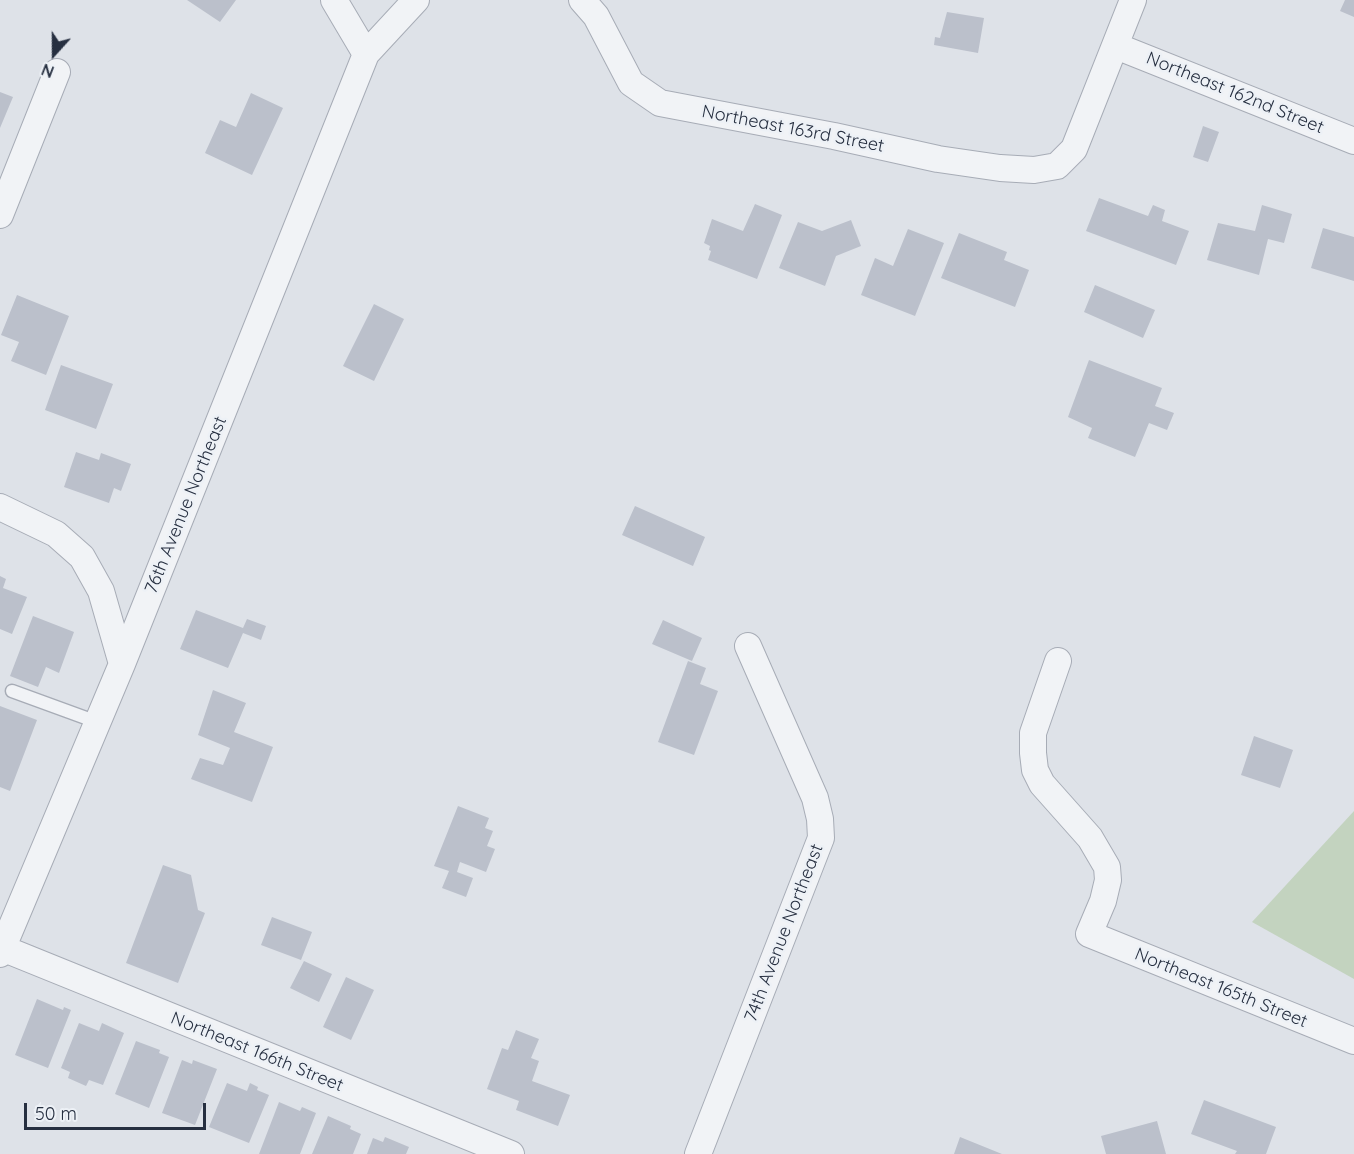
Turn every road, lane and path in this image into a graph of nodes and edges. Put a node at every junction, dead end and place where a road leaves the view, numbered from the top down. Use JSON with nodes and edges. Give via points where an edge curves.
{"nodes":[{"id":1,"x":334,"y":0,"type":"edge"},
{"id":2,"x":416,"y":0,"type":"edge"},
{"id":3,"x":582,"y":0,"type":"edge"},
{"id":4,"x":1133,"y":0,"type":"edge"},
{"id":5,"x":1116,"y":46,"type":"junction"},
{"id":6,"x":366,"y":54,"type":"junction"},
{"id":7,"x":57,"y":72,"type":"dead end"},
{"id":8,"x":1354,"y":141,"type":"edge"},
{"id":9,"x":0,"y":215,"type":"edge"},
{"id":10,"x":0,"y":507,"type":"edge"},
{"id":11,"x":748,"y":646,"type":"dead end"},
{"id":12,"x":1058,"y":661,"type":"dead end"},
{"id":13,"x":122,"y":664,"type":"junction"},
{"id":14,"x":12,"y":691,"type":"dead end"},
{"id":15,"x":97,"y":722,"type":"junction"},
{"id":16,"x":6,"y":922,"type":"edge"},
{"id":17,"x":1,"y":951,"type":"edge"},
{"id":18,"x":1354,"y":1041,"type":"edge"},
{"id":19,"x":512,"y":1154,"type":"edge"},
{"id":20,"x":698,"y":1154,"type":"edge"}],
"edges":[{"from":1,"to":6,"type":"street"},
{"from":2,"to":6,"type":"street"},
{"from":3,"to":5,"type":"street","name":"Northeast 163rd Street","via":[[596,16],[631,83],[660,103],[1000,168],[1034,170],[1057,166],[1074,149]]},
{"from":4,"to":5,"type":"street"},
{"from":5,"to":8,"type":"street","name":"Northeast 162nd Street"},
{"from":6,"to":13,"type":"street","name":"76th Avenue Northeast"},
{"from":7,"to":9,"type":"street"},
{"from":10,"to":13,"type":"street","via":[[56,534],[82,557],[101,591]]},
{"from":11,"to":20,"type":"street","name":"74th Avenue Northeast","via":[[815,798],[821,838]]},
{"from":12,"to":18,"type":"street","name":"Northeast 165th Street","via":[[1033,733],[1033,753],[1042,784],[1090,838],[1107,867],[1108,880],[1089,934]]},
{"from":13,"to":15,"type":"street","name":"76th Avenue Northeast"},
{"from":14,"to":15,"type":"lane"},
{"from":15,"to":16,"type":"street","name":"76th Avenue Northeast"},
{"from":16,"to":17,"type":"street","name":"76th Avenue Northeast"},
{"from":17,"to":19,"type":"street","name":"Northeast 166th Street"}]}
